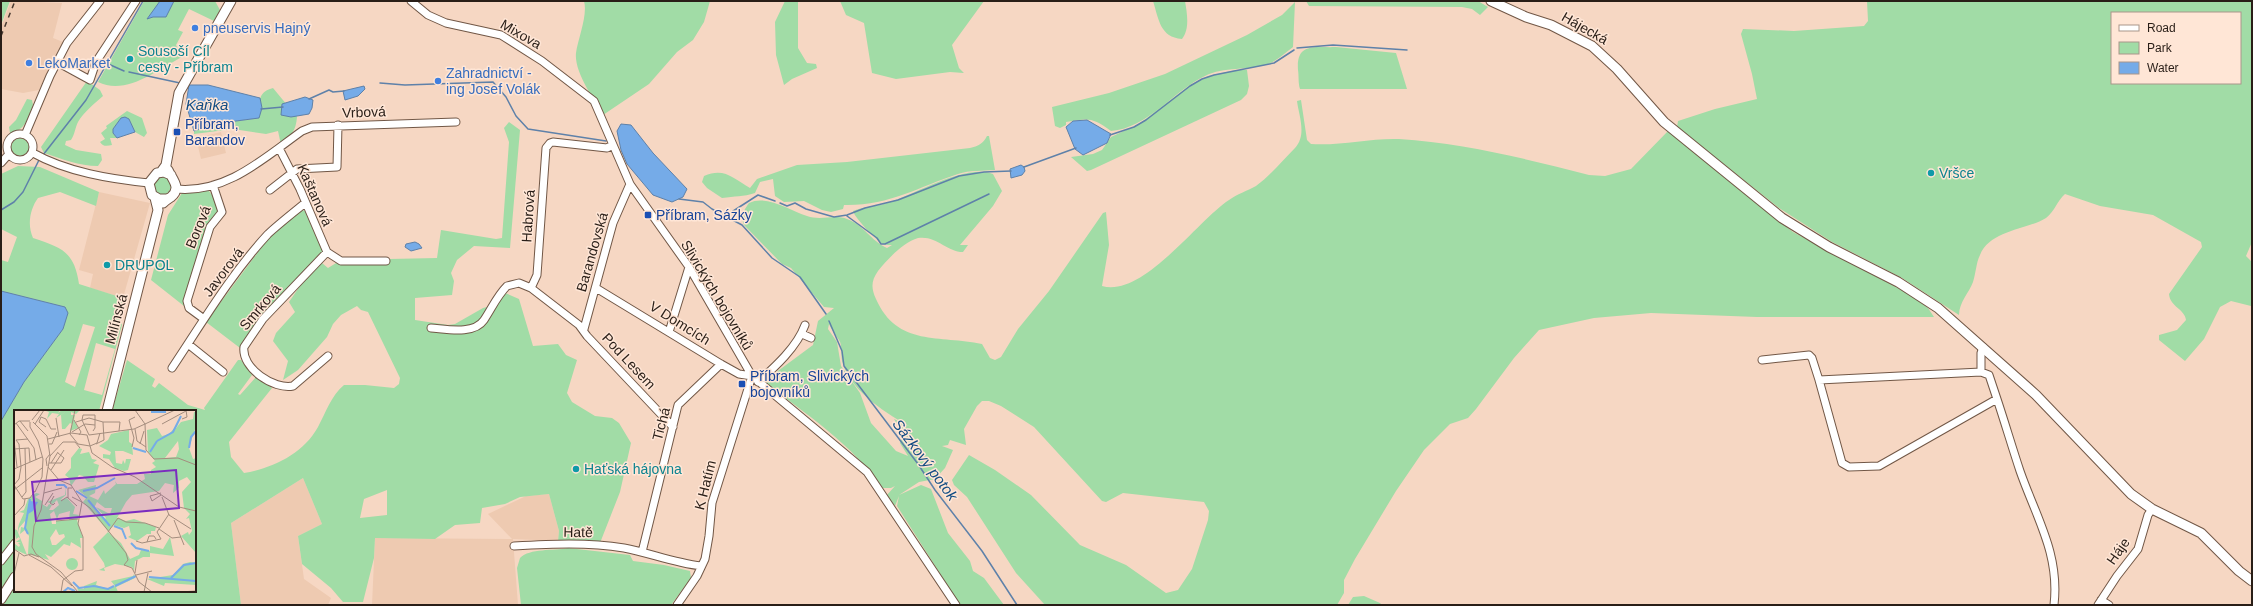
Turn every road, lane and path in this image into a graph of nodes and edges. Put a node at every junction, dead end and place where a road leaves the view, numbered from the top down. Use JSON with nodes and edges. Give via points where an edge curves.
{"nodes":[{"id":1,"x":100,"y":1,"type":"edge"},
{"id":2,"x":136,"y":1,"type":"edge"},
{"id":3,"x":231,"y":1,"type":"edge"},
{"id":4,"x":411,"y":1,"type":"edge"},
{"id":5,"x":1490,"y":1,"type":"edge"},
{"id":6,"x":57,"y":62,"type":"junction"},
{"id":7,"x":602,"y":118,"type":"joint"},
{"id":8,"x":456,"y":122,"type":"dead end"},
{"id":9,"x":338,"y":125,"type":"junction"},
{"id":10,"x":25,"y":135,"type":"junction"},
{"id":11,"x":613,"y":145,"type":"junction"},
{"id":12,"x":279,"y":148,"type":"junction"},
{"id":13,"x":9,"y":154,"type":"junction"},
{"id":14,"x":36,"y":154,"type":"junction"},
{"id":15,"x":1,"y":163,"type":"edge"},
{"id":16,"x":166,"y":164,"type":"junction"},
{"id":17,"x":161,"y":172,"type":"junction"},
{"id":18,"x":291,"y":172,"type":"junction"},
{"id":19,"x":171,"y":175,"type":"junction"},
{"id":20,"x":149,"y":183,"type":"junction"},
{"id":21,"x":630,"y":184,"type":"junction"},
{"id":22,"x":213,"y":185,"type":"junction"},
{"id":23,"x":176,"y":189,"type":"junction"},
{"id":24,"x":270,"y":190,"type":"dead end"},
{"id":25,"x":155,"y":198,"type":"junction"},
{"id":26,"x":166,"y":199,"type":"junction"},
{"id":27,"x":306,"y":203,"type":"junction"},
{"id":28,"x":158,"y":210,"type":"junction"},
{"id":29,"x":327,"y":252,"type":"junction"},
{"id":30,"x":386,"y":261,"type":"dead end"},
{"id":31,"x":689,"y":268,"type":"junction"},
{"id":32,"x":531,"y":288,"type":"junction"},
{"id":33,"x":596,"y":288,"type":"junction"},
{"id":34,"x":204,"y":319,"type":"junction"},
{"id":35,"x":805,"y":325,"type":"dead end"},
{"id":36,"x":431,"y":328,"type":"dead end"},
{"id":37,"x":584,"y":329,"type":"junction"},
{"id":38,"x":669,"y":332,"type":"junction"},
{"id":39,"x":802,"y":334,"type":"junction"},
{"id":40,"x":811,"y":338,"type":"dead end"},
{"id":41,"x":188,"y":344,"type":"junction"},
{"id":42,"x":1983,"y":347,"type":"junction"},
{"id":43,"x":328,"y":356,"type":"dead end"},
{"id":44,"x":1762,"y":360,"type":"dead end"},
{"id":45,"x":721,"y":364,"type":"junction"},
{"id":46,"x":172,"y":368,"type":"dead end"},
{"id":47,"x":223,"y":372,"type":"dead end"},
{"id":48,"x":1981,"y":372,"type":"junction"},
{"id":49,"x":752,"y":376,"type":"junction"},
{"id":50,"x":1819,"y":380,"type":"junction"},
{"id":51,"x":758,"y":382,"type":"junction"},
{"id":52,"x":1998,"y":398,"type":"junction"},
{"id":53,"x":678,"y":405,"type":"junction"},
{"id":54,"x":107,"y":410,"type":"edge"},
{"id":55,"x":664,"y":418,"type":"junction"},
{"id":56,"x":673,"y":427,"type":"junction"},
{"id":57,"x":2152,"y":509,"type":"junction"},
{"id":58,"x":14,"y":544,"type":"edge"},
{"id":59,"x":514,"y":546,"type":"dead end"},
{"id":60,"x":642,"y":552,"type":"junction"},
{"id":61,"x":1,"y":561,"type":"edge"},
{"id":62,"x":701,"y":566,"type":"junction"},
{"id":63,"x":14,"y":579,"type":"edge"},
{"id":64,"x":2252,"y":581,"type":"edge"},
{"id":65,"x":1,"y":599,"type":"edge"},
{"id":66,"x":2100,"y":603,"type":"edge"},
{"id":67,"x":677,"y":605,"type":"edge"},
{"id":68,"x":956,"y":605,"type":"edge"},
{"id":69,"x":2054,"y":605,"type":"edge"},
{"id":70,"x":2109,"y":605,"type":"edge"}],
"edges":[{"from":1,"to":6,"type":"street","via":[[70,40]]},
{"from":2,"to":6,"type":"street","via":[[96,62],[90,80]]},
{"from":3,"to":16,"type":"main road","via":[[182,87]]},
{"from":4,"to":7,"type":"street","name":"Mixova","via":[[428,15],[446,24],[492,32],[511,40],[590,96]]},
{"from":5,"to":42,"type":"main road","name":"Hájecká","via":[[1512,12],[1551,25],[1597,50],[1664,122],[1782,218],[1829,247],[1918,294]]},
{"from":6,"to":10,"type":"street"},
{"from":7,"to":11,"type":"street","name":"Slivických bojovníků"},
{"from":8,"to":9,"type":"street","name":"Vrbová"},
{"from":9,"to":12,"type":"street","name":"Vrbová","via":[[307,129]]},
{"from":9,"to":18,"type":"street","via":[[336,167],[297,169]]},
{"from":10,"to":13,"type":"street","via":[[18,134],[11,138],[7,146]]},
{"from":10,"to":14,"type":"street","via":[[33,142]]},
{"from":11,"to":21,"type":"street","name":"Slivických bojovníků"},
{"from":11,"to":32,"type":"street","name":"Habrová","via":[[607,148],[553,142],[546,148],[538,276]]},
{"from":12,"to":18,"type":"street","name":"Kaštanová"},
{"from":12,"to":22,"type":"street","name":"Vrbová","via":[[248,170]]},
{"from":13,"to":14,"type":"street","via":[[20,160]]},
{"from":13,"to":15,"type":"street"},
{"from":14,"to":20,"type":"street","via":[[46,160],[82,171]]},
{"from":16,"to":17,"type":"main road"},
{"from":16,"to":19,"type":"main road"},
{"from":17,"to":19,"type":"main road"},
{"from":17,"to":20,"type":"main road","via":[[153,176]]},
{"from":18,"to":24,"type":"street"},
{"from":18,"to":27,"type":"street","name":"Kaštanová"},
{"from":19,"to":23,"type":"main road"},
{"from":20,"to":25,"type":"main road","name":"Milínská","via":[[150,191]]},
{"from":21,"to":31,"type":"street","name":"Slivických bojovníků"},
{"from":21,"to":33,"type":"street","name":"Barandovská","via":[[613,223]]},
{"from":22,"to":23,"type":"street","name":"Vrbová"},
{"from":22,"to":34,"type":"street","name":"Borová","via":[[222,212],[210,226],[187,301],[189,308]]},
{"from":23,"to":26,"type":"main road","name":"Milínská","via":[[173,196]]},
{"from":25,"to":26,"type":"main road"},
{"from":25,"to":28,"type":"main road","name":"Milínská"},
{"from":26,"to":28,"type":"main road","name":"Milínská"},
{"from":27,"to":29,"type":"street","name":"Kaštanová"},
{"from":27,"to":34,"type":"street","name":"Javorová","via":[[269,234]]},
{"from":28,"to":54,"type":"main road","name":"Milínská"},
{"from":29,"to":30,"type":"street","via":[[341,261]]},
{"from":29,"to":43,"type":"street","name":"Smrková","via":[[263,319],[244,347],[243,353],[256,373],[289,387]]},
{"from":31,"to":38,"type":"street"},
{"from":31,"to":49,"type":"street","name":"Slivických bojovníků"},
{"from":32,"to":36,"type":"street","via":[[518,283],[507,286],[480,324],[462,329]]},
{"from":32,"to":37,"type":"street","name":"Pod Lesem"},
{"from":33,"to":37,"type":"street","name":"Barandovská"},
{"from":33,"to":38,"type":"street","name":"V Domcích"},
{"from":34,"to":41,"type":"street","name":"Javorová"},
{"from":35,"to":39,"type":"street"},
{"from":37,"to":55,"type":"street","name":"Pod Lesem","via":[[587,336]]},
{"from":38,"to":45,"type":"street","name":"V Domcích"},
{"from":39,"to":40,"type":"street"},
{"from":39,"to":51,"type":"street","via":[[772,370]]},
{"from":41,"to":46,"type":"street","name":"Javorová"},
{"from":41,"to":47,"type":"street"},
{"from":42,"to":48,"type":"street"},
{"from":42,"to":57,"type":"main road","name":"Hájecká","via":[[2036,395],[2131,494]]},
{"from":44,"to":50,"type":"street","via":[[1810,355]]},
{"from":45,"to":49,"type":"street","name":"V Domcích","via":[[739,374]]},
{"from":45,"to":53,"type":"street","name":"Tichá"},
{"from":48,"to":50,"type":"street"},
{"from":48,"to":52,"type":"street","via":[[1989,375]]},
{"from":49,"to":51,"type":"street","name":"Slivických bojovníků"},
{"from":49,"to":62,"type":"street","name":"K Hatím","via":[[712,502],[709,536],[705,559]]},
{"from":50,"to":52,"type":"street","via":[[1842,463],[1848,466],[1879,466]]},
{"from":51,"to":68,"type":"street","name":"Slivických bojovníků","via":[[867,472]]},
{"from":52,"to":69,"type":"street","via":[[2020,472],[2047,537],[2055,575]]},
{"from":53,"to":55,"type":"street"},
{"from":53,"to":56,"type":"street","name":"Tichá"},
{"from":55,"to":56,"type":"street","name":"Pod Lesem"},
{"from":56,"to":60,"type":"street","name":"Tichá"},
{"from":57,"to":64,"type":"main road","name":"Hájecká","via":[[2205,536]]},
{"from":57,"to":66,"type":"street","name":"Háje","via":[[2138,549]]},
{"from":58,"to":61,"type":"street"},
{"from":59,"to":60,"type":"street","name":"Hatě","via":[[598,545]]},
{"from":60,"to":62,"type":"street","via":[[683,564]]},
{"from":62,"to":67,"type":"street","name":"K Hatím"},
{"from":63,"to":65,"type":"main road"},
{"from":66,"to":70,"type":"street"}]}
